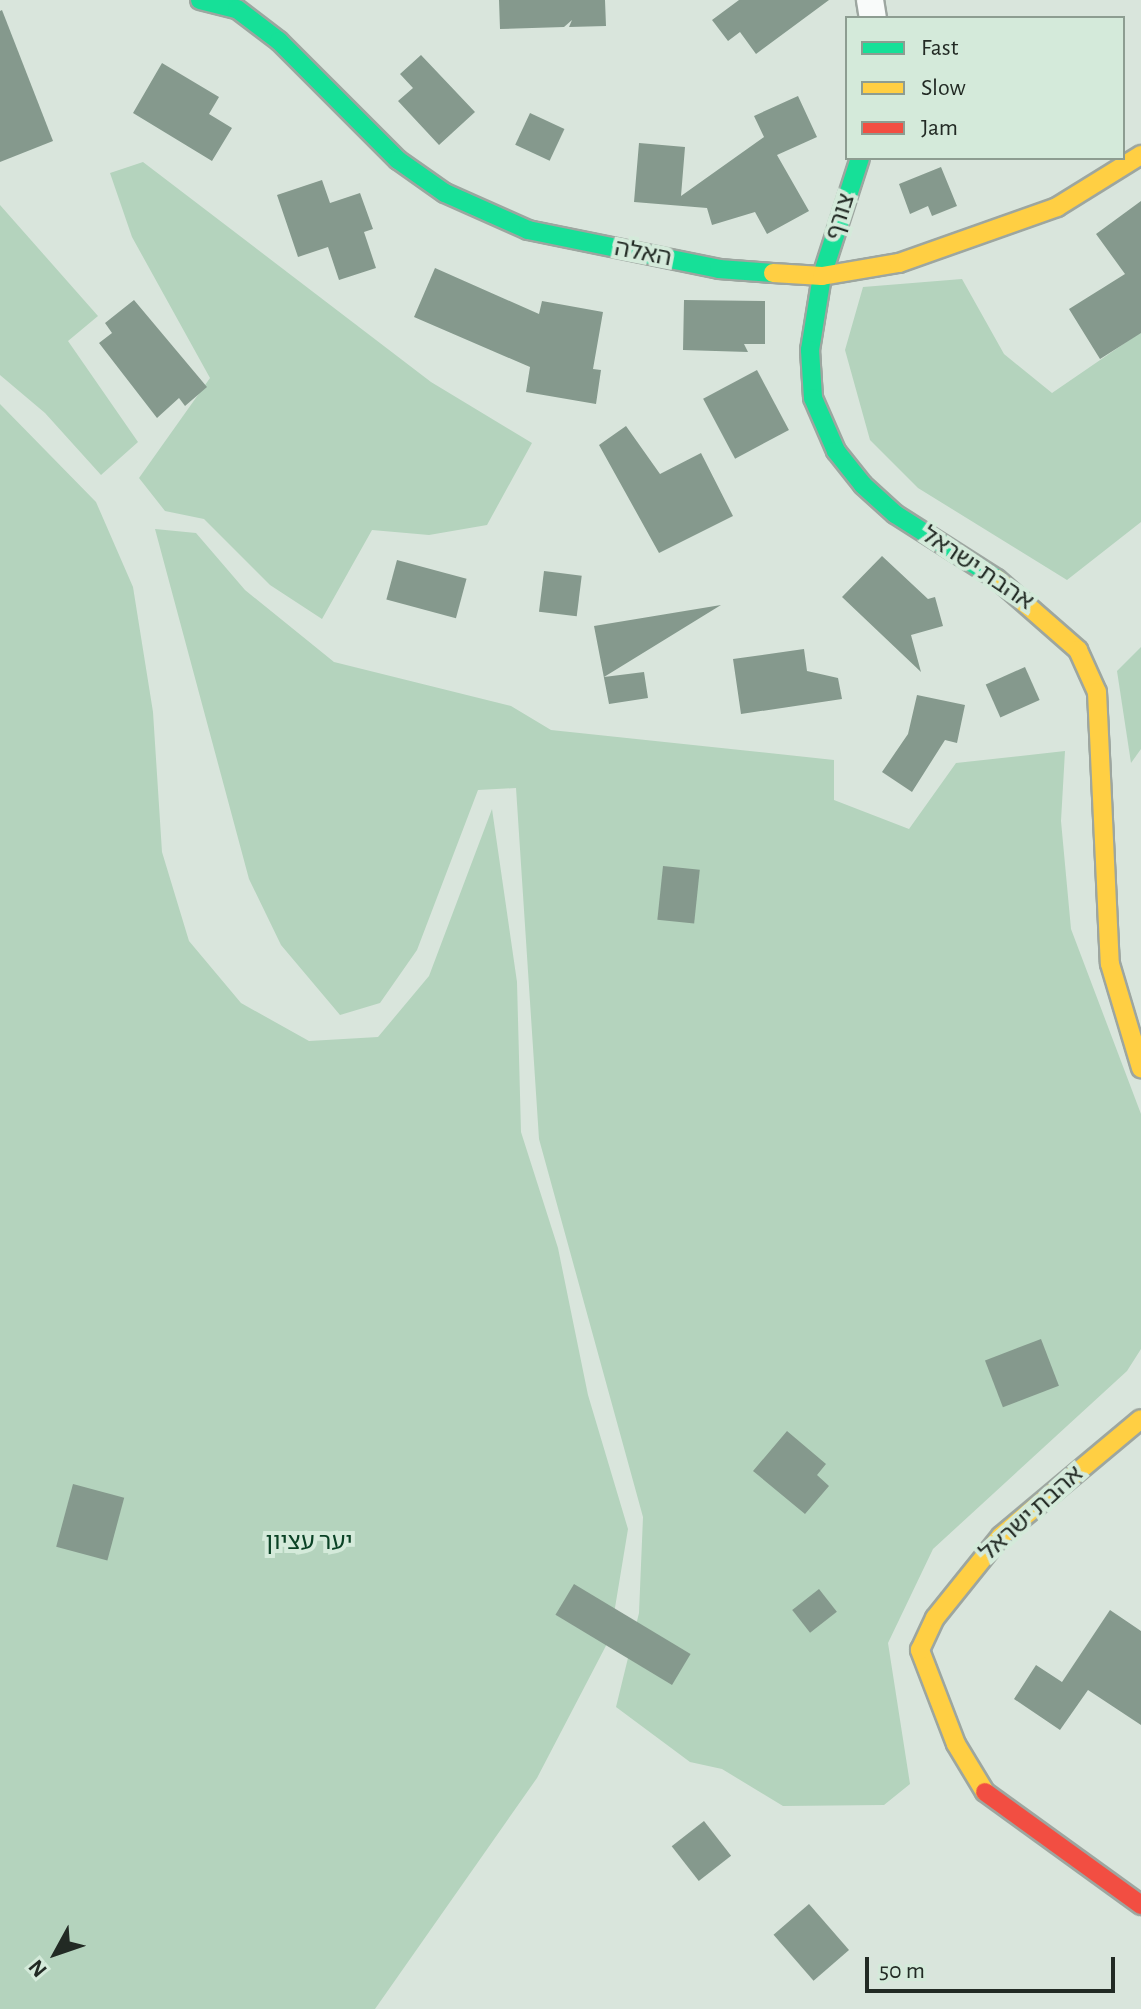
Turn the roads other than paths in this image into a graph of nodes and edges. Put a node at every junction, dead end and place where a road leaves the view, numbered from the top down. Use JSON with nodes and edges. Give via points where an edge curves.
{"nodes":[{"id":1,"x":200,"y":0,"type":"edge"},
{"id":2,"x":1141,"y":155,"type":"edge"},
{"id":3,"x":859,"y":160,"type":"edge"},
{"id":4,"x":822,"y":276,"type":"junction"},
{"id":5,"x":1141,"y":1068,"type":"edge"},
{"id":6,"x":1141,"y":1419,"type":"edge"},
{"id":7,"x":1141,"y":1905,"type":"edge"}],
"edges":[{"from":1,"to":4,"type":"street","name":"האלה","via":[[237,9],[279,41],[398,160],[458,199],[528,230],[635,254]]},
{"from":2,"to":4,"type":"street","name":"האלה","via":[[1057,207],[899,263]]},
{"from":3,"to":4,"type":"street","name":"צורף"},
{"from":4,"to":5,"type":"street","name":"אהבת ישראל","via":[[810,350],[813,398],[836,451],[895,514],[1050,619],[1078,650],[1097,692],[1110,964]]},
{"from":6,"to":7,"type":"street","name":"אהבת ישראל","via":[[1001,1536],[935,1618],[920,1650],[956,1744],[986,1793]]}]}
